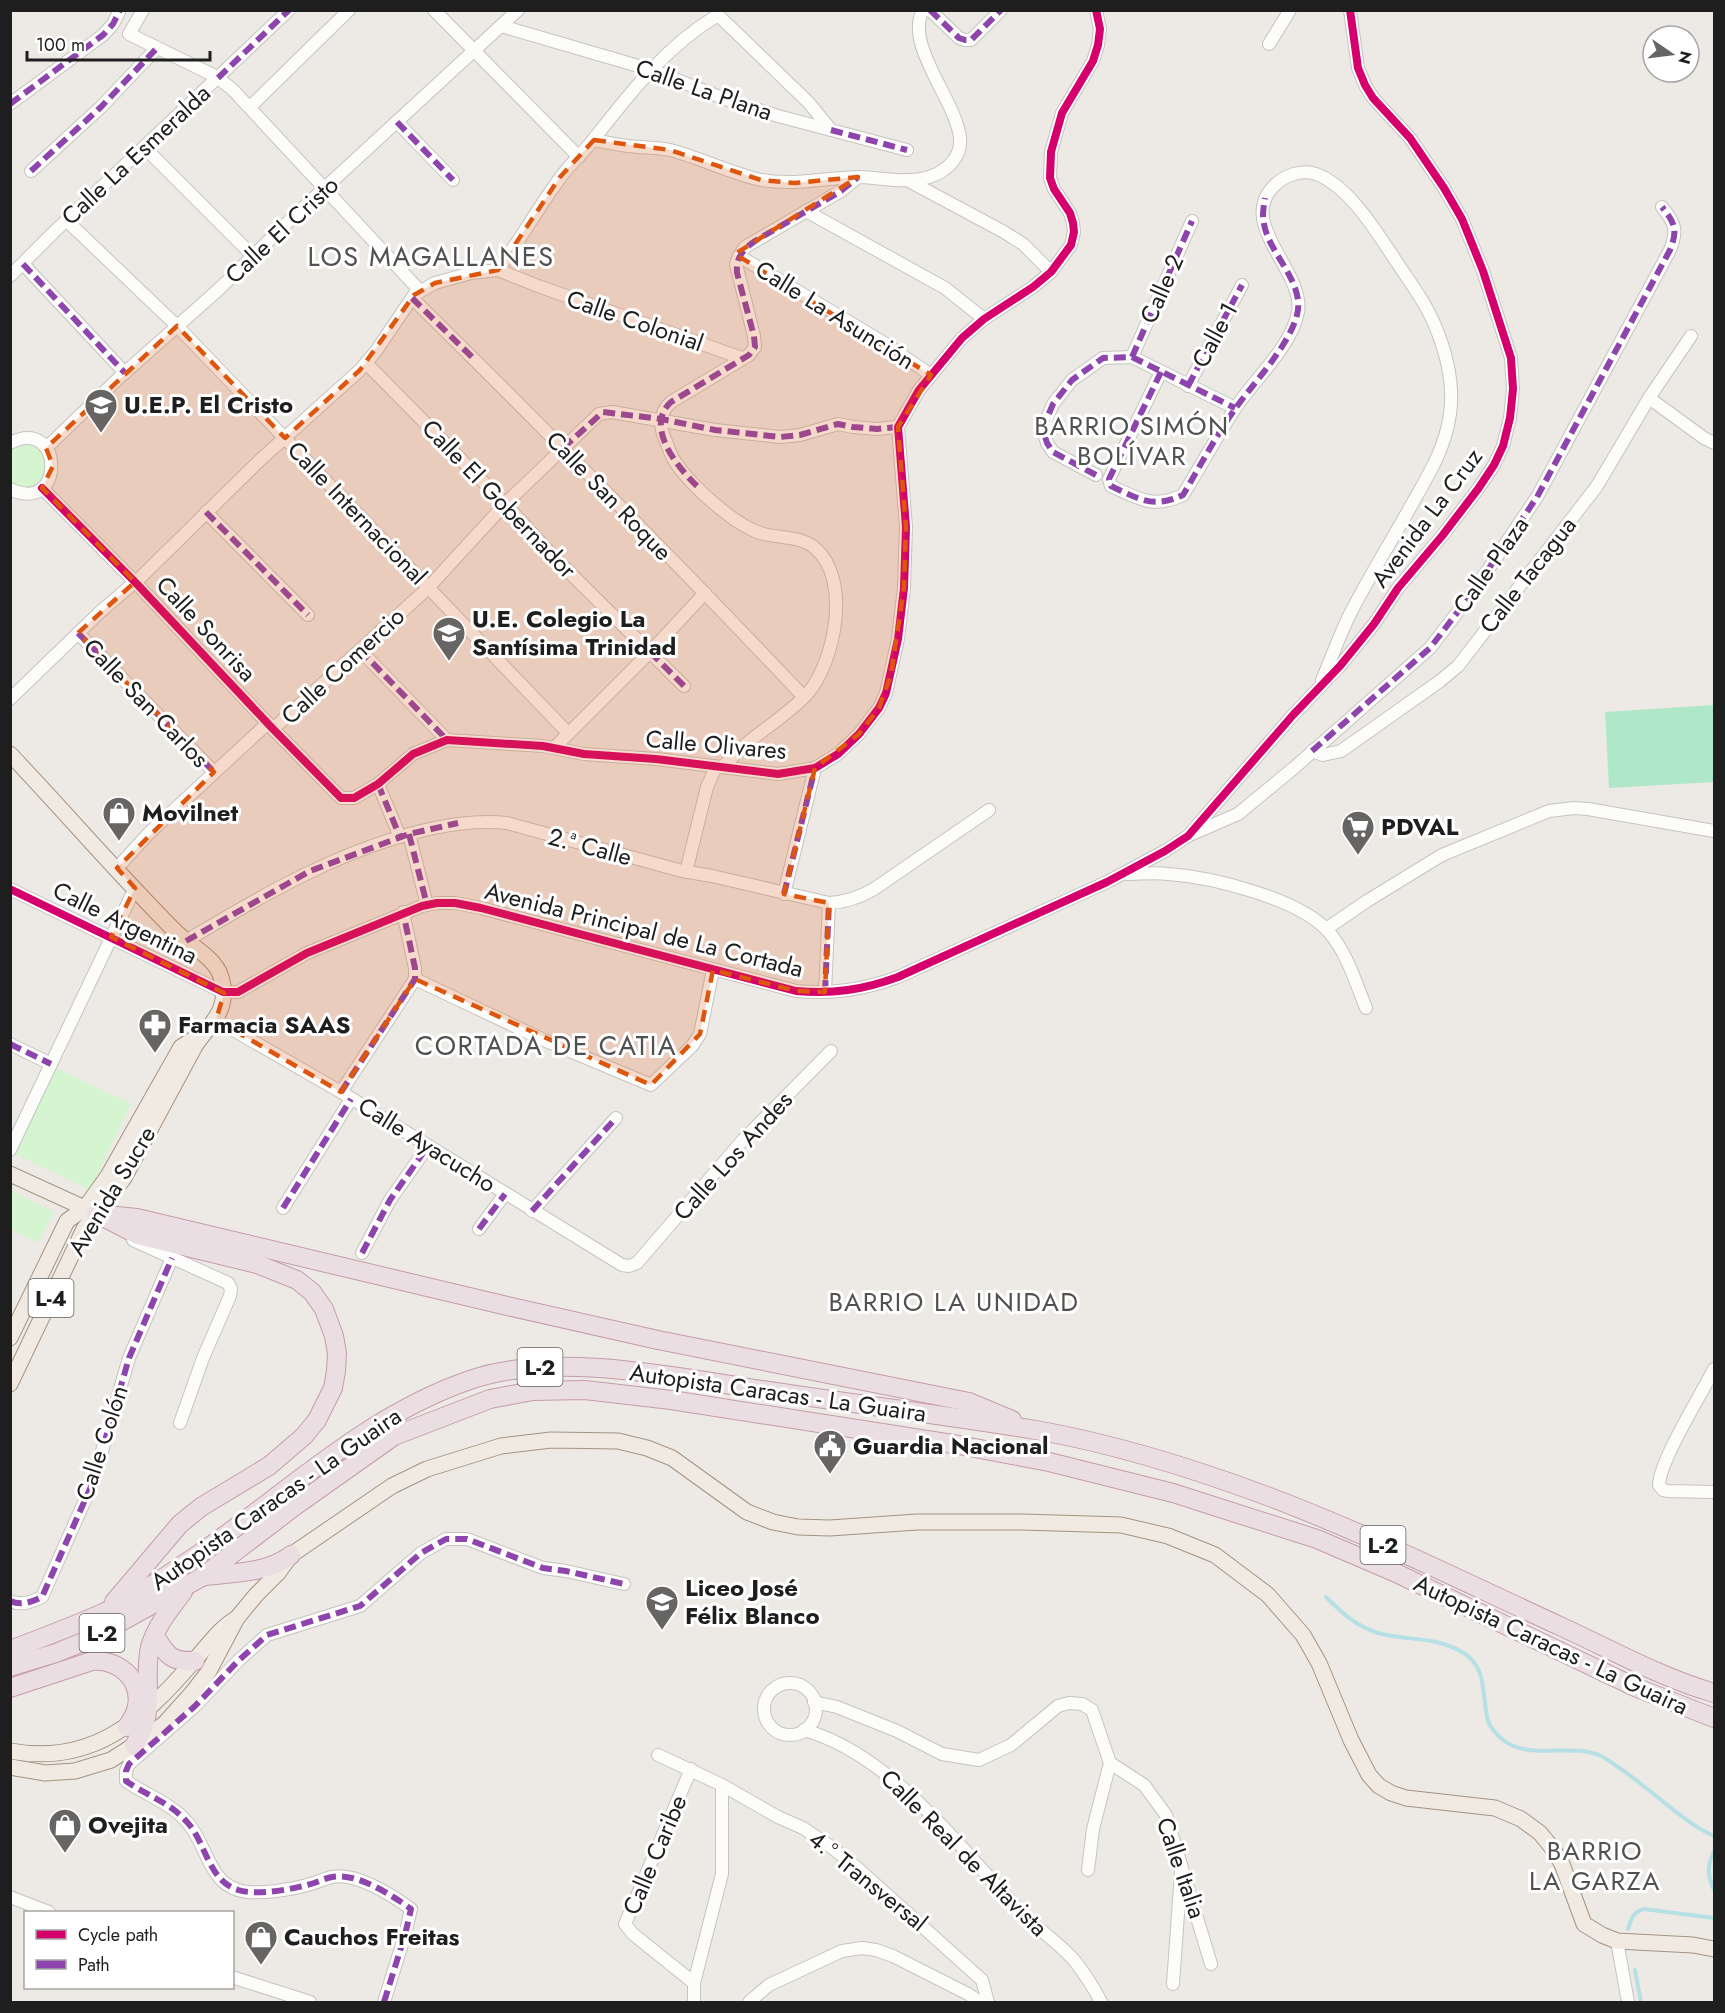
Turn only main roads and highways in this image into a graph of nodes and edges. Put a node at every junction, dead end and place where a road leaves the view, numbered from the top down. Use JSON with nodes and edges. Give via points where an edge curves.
{"nodes":[{"id":1,"x":10,"y":754,"type":"edge"},
{"id":2,"x":10,"y":1174,"type":"edge"},
{"id":3,"x":91,"y":1211,"type":"junction"},
{"id":4,"x":10,"y":1338,"type":"edge"},
{"id":5,"x":10,"y":1384,"type":"edge"},
{"id":6,"x":1039,"y":1431,"type":"junction"},
{"id":7,"x":291,"y":1555,"type":"junction"},
{"id":8,"x":195,"y":1581,"type":"junction"},
{"id":9,"x":107,"y":1611,"type":"junction"},
{"id":10,"x":237,"y":1618,"type":"junction"},
{"id":11,"x":154,"y":1636,"type":"junction"},
{"id":12,"x":10,"y":1650,"type":"edge"},
{"id":13,"x":195,"y":1661,"type":"junction"},
{"id":14,"x":10,"y":1667,"type":"edge"},
{"id":15,"x":10,"y":1688,"type":"edge"},
{"id":16,"x":1714,"y":1693,"type":"edge"},
{"id":17,"x":147,"y":1710,"type":"junction"},
{"id":18,"x":1714,"y":1718,"type":"edge"},
{"id":19,"x":127,"y":1727,"type":"junction"},
{"id":20,"x":134,"y":1746,"type":"junction"},
{"id":21,"x":10,"y":1751,"type":"edge"},
{"id":22,"x":10,"y":1767,"type":"edge"},
{"id":23,"x":1714,"y":1949,"type":"edge"}],
"edges":[{"from":1,"to":3,"type":"main road","name":"Avenida Sucre","number":"L-4","via":[[186,941],[217,967],[221,976],[223,992],[216,1020],[203,1033],[124,1178]]},
{"from":2,"to":3,"type":"main road"},
{"from":3,"to":4,"type":"main road","name":"Avenida Sucre","number":"L-4","via":[[67,1221]]},
{"from":3,"to":5,"type":"main road","name":"Avenida Sucre","number":"L-4"},
{"from":3,"to":6,"type":"highway","via":[[137,1218],[658,1340],[969,1402]]},
{"from":3,"to":9,"type":"highway","via":[[138,1235],[257,1264],[297,1280],[324,1309],[337,1353],[333,1388],[317,1420],[303,1436],[269,1466],[180,1524]]},
{"from":6,"to":9,"type":"highway","name":"Autopista Caracas - La Guaira","number":"L-2","via":[[624,1371],[540,1367],[498,1371],[467,1380],[385,1419],[203,1551]]},
{"from":6,"to":16,"type":"highway","name":"Autopista Caracas - La Guaira","number":"L-2","via":[[1179,1465],[1266,1496],[1401,1552],[1644,1665]]},
{"from":7,"to":8,"type":"highway","via":[[280,1563]]},
{"from":7,"to":10,"type":"main road"},
{"from":7,"to":23,"type":"main road","via":[[392,1486],[427,1469],[501,1446],[551,1440],[618,1441],[647,1448],[672,1458],[747,1512],[798,1527],[1023,1522],[1121,1525],[1168,1536],[1215,1555],[1268,1595],[1288,1616],[1319,1663],[1356,1749],[1379,1786],[1406,1798],[1495,1808],[1521,1819],[1553,1849],[1584,1924],[1602,1935],[1617,1941]]},
{"from":8,"to":11,"type":"highway","via":[[165,1615]]},
{"from":8,"to":14,"type":"highway","name":"Autopista Caracas - La Guaira","number":"L-2","via":[[90,1639]]},
{"from":8,"to":18,"type":"highway","name":"Autopista Caracas - La Guaira","number":"L-2","via":[[394,1436],[490,1399],[533,1391],[585,1390],[959,1445],[1173,1493],[1317,1539],[1635,1687]]},
{"from":9,"to":12,"type":"highway","name":"Autopista Caracas - La Guaira","number":"L-2"},
{"from":10,"to":13,"type":"main road","via":[[218,1631]]},
{"from":10,"to":20,"type":"main road","via":[[192,1694]]},
{"from":11,"to":13,"type":"highway","via":[[169,1657]]},
{"from":11,"to":17,"type":"highway","via":[[148,1662]]},
{"from":13,"to":17,"type":"main road"},
{"from":15,"to":19,"type":"highway","via":[[92,1661],[114,1663],[136,1688],[137,1707]]},
{"from":17,"to":19,"type":"main road"},
{"from":17,"to":20,"type":"highway"},
{"from":19,"to":21,"type":"main road","via":[[97,1743],[57,1753]]},
{"from":20,"to":22,"type":"main road","via":[[111,1760],[75,1772],[45,1773]]}]}
